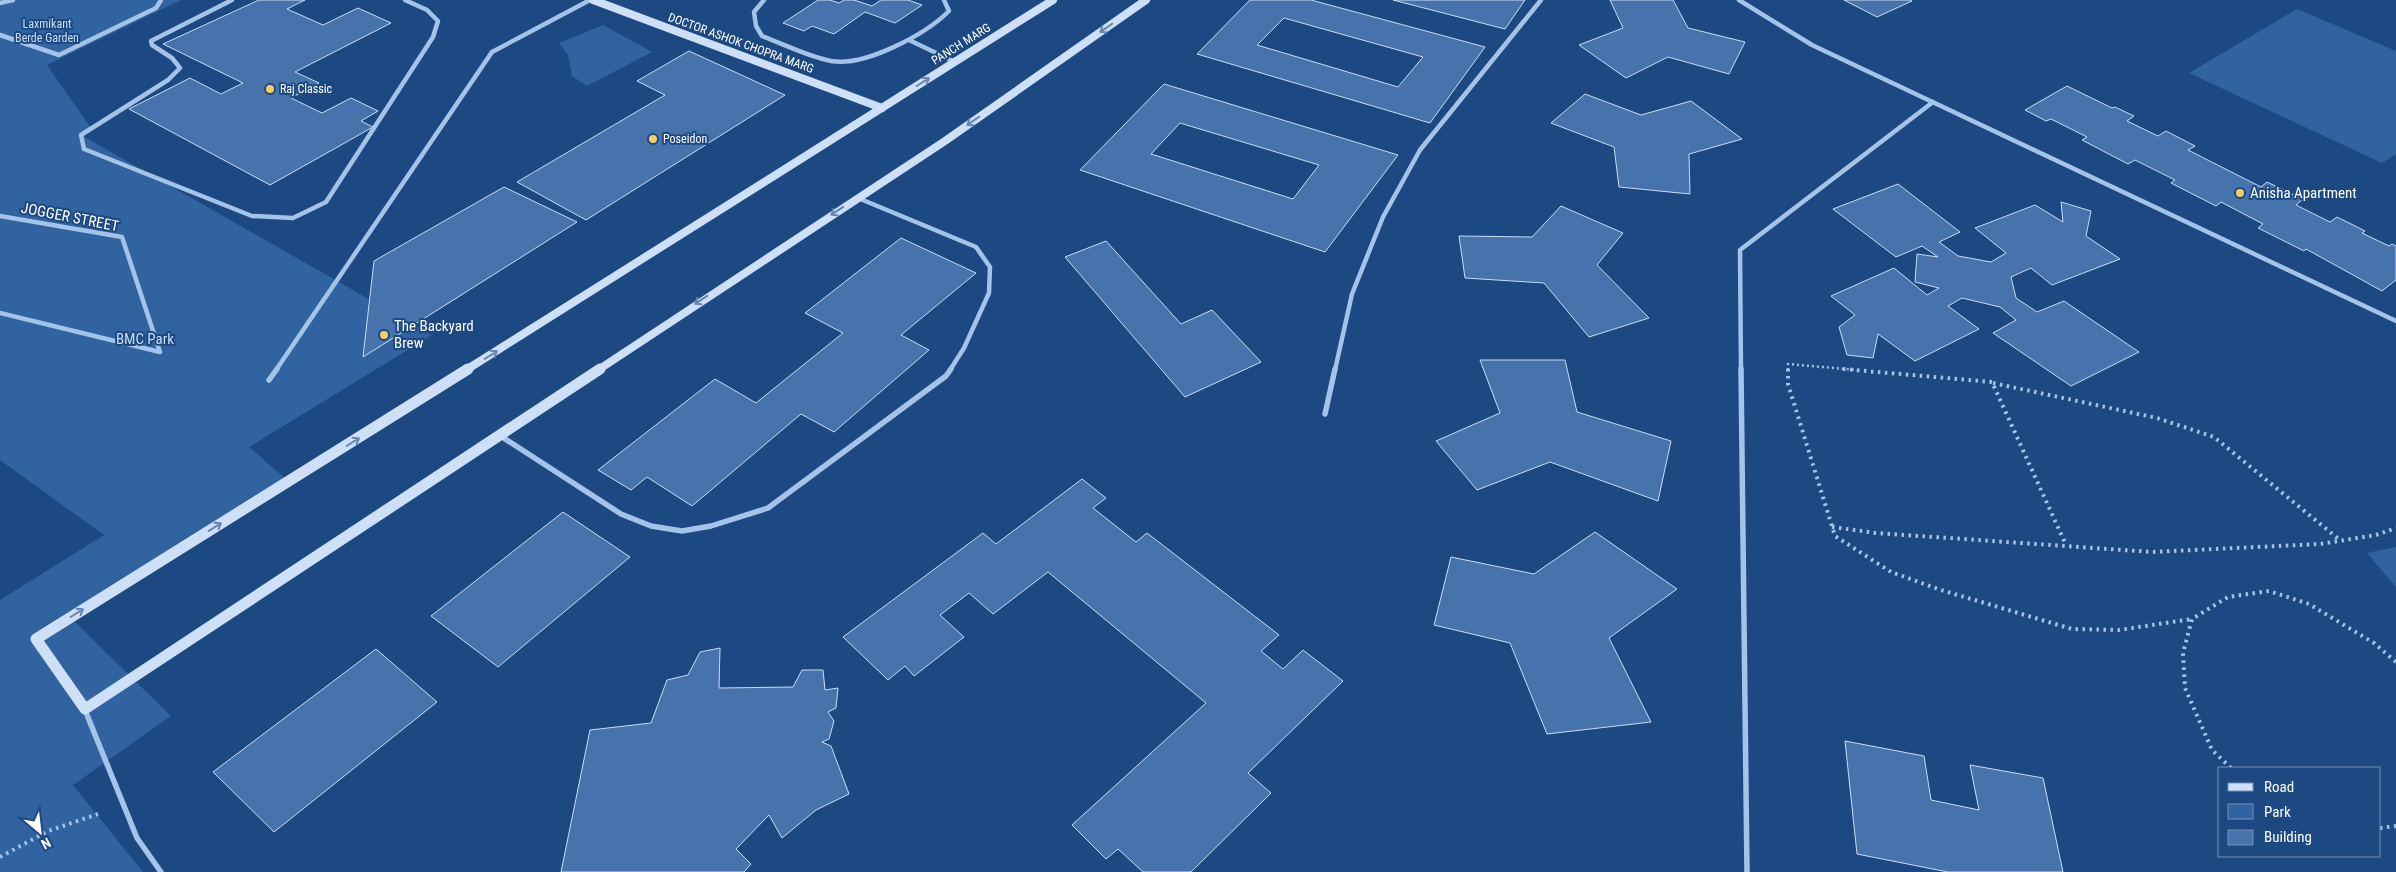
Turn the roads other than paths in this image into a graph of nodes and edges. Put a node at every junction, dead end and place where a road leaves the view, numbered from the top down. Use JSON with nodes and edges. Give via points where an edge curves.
{"nodes":[{"id":1,"x":13,"y":0,"type":"edge"},
{"id":2,"x":161,"y":0,"type":"edge"},
{"id":3,"x":232,"y":0,"type":"edge"},
{"id":4,"x":405,"y":0,"type":"edge"},
{"id":5,"x":591,"y":0,"type":"edge"},
{"id":6,"x":764,"y":0,"type":"edge"},
{"id":7,"x":944,"y":0,"type":"edge"},
{"id":8,"x":1053,"y":0,"type":"edge"},
{"id":9,"x":1146,"y":0,"type":"edge"},
{"id":10,"x":1541,"y":0,"type":"edge"},
{"id":11,"x":1739,"y":0,"type":"edge"},
{"id":12,"x":0,"y":3,"type":"edge"},
{"id":13,"x":0,"y":35,"type":"edge"},
{"id":14,"x":909,"y":40,"type":"junction"},
{"id":15,"x":955,"y":62,"type":"junction"},
{"id":16,"x":1932,"y":102,"type":"junction"},
{"id":17,"x":882,"y":108,"type":"junction"},
{"id":18,"x":857,"y":198,"type":"junction"},
{"id":19,"x":0,"y":216,"type":"edge"},
{"id":20,"x":0,"y":312,"type":"edge"},
{"id":21,"x":2396,"y":321,"type":"edge"},
{"id":22,"x":269,"y":380,"type":"dead end"},
{"id":23,"x":1325,"y":414,"type":"dead end"},
{"id":24,"x":499,"y":434,"type":"junction"},
{"id":25,"x":85,"y":709,"type":"junction"},
{"id":26,"x":161,"y":872,"type":"edge"},
{"id":27,"x":1747,"y":872,"type":"edge"}],
"edges":[{"from":1,"to":12,"type":"street"},
{"from":2,"to":13,"type":"street","via":[[156,8],[59,55]]},
{"from":3,"to":4,"type":"street","via":[[151,41],[180,68],[168,80],[81,135],[84,148],[252,216],[293,218],[326,202],[433,36],[438,22],[427,10]]},
{"from":5,"to":17,"type":"street","name":"DOCTOR ASHOK CHOPRA MARG"},
{"from":5,"to":22,"type":"street","via":[[492,52]]},
{"from":6,"to":14,"type":"street","via":[[754,12],[756,26],[762,36],[832,61],[883,52]]},
{"from":7,"to":14,"type":"street","via":[[949,11]]},
{"from":8,"to":15,"type":"street","name":"PANCH MARG"},
{"from":9,"to":18,"type":"street","one_way":true,"via":[[945,141]]},
{"from":10,"to":23,"type":"street","via":[[1420,150],[1383,217],[1352,294]]},
{"from":11,"to":16,"type":"street","via":[[1812,45]]},
{"from":14,"to":15,"type":"street"},
{"from":17,"to":15,"type":"street","name":"PANCH MARG","one_way":true},
{"from":16,"to":21,"type":"street"},
{"from":16,"to":27,"type":"street","via":[[1740,250]]},
{"from":25,"to":17,"type":"street","name":"PANCH MARG","one_way":true,"via":[[36,639]]},
{"from":18,"to":24,"type":"street","one_way":true},
{"from":18,"to":24,"type":"street","via":[[976,247],[990,267],[989,293],[964,348],[946,376],[768,508],[711,526],[682,530],[651,526],[592,497]]},
{"from":19,"to":20,"type":"street","name":"JOGGER STREET","via":[[122,237],[160,352]]},
{"from":24,"to":25,"type":"street"},
{"from":25,"to":26,"type":"street","via":[[138,838]]}]}
